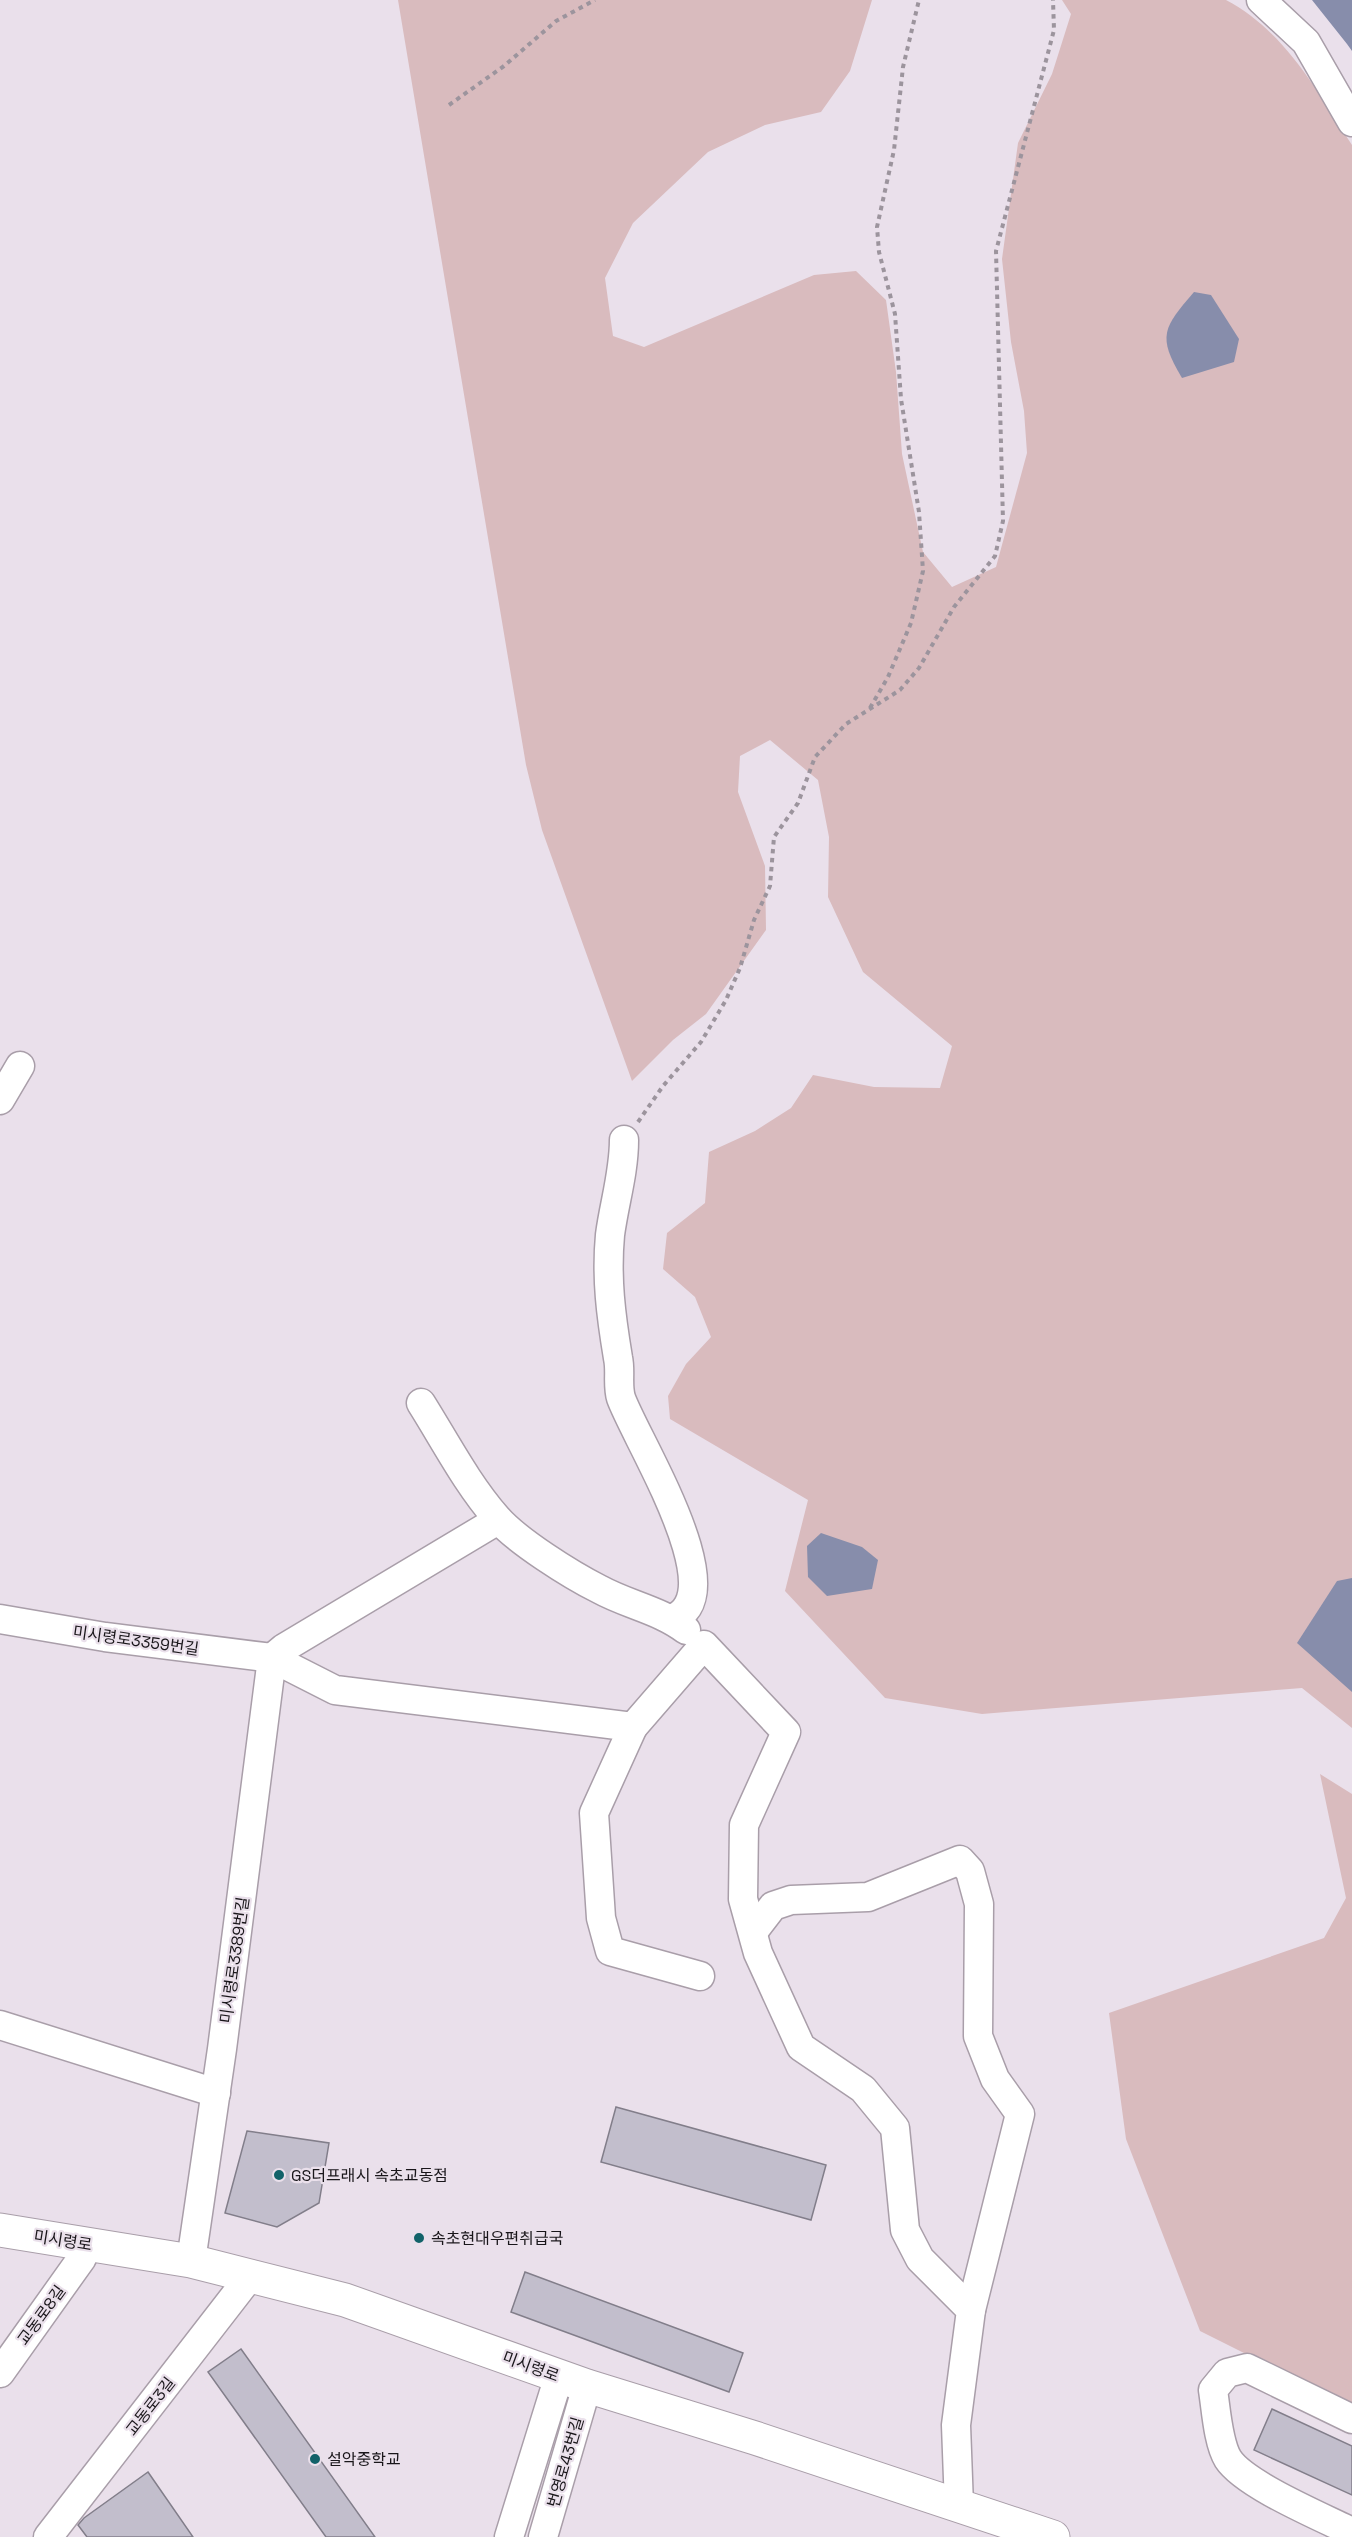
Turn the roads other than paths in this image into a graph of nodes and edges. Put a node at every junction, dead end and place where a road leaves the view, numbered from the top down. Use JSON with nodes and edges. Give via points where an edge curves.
{"nodes":[{"id":1,"x":1261,"y":0,"type":"edge"},
{"id":2,"x":1352,"y":123,"type":"edge"},
{"id":3,"x":20,"y":1066,"type":"dead end"},
{"id":4,"x":0,"y":1100,"type":"edge"},
{"id":5,"x":624,"y":1140,"type":"road end"},
{"id":6,"x":421,"y":1402,"type":"dead end"},
{"id":7,"x":498,"y":1520,"type":"junction"},
{"id":8,"x":0,"y":1619,"type":"edge"},
{"id":9,"x":671,"y":1619,"type":"junction"},
{"id":10,"x":704,"y":1645,"type":"junction"},
{"id":11,"x":273,"y":1658,"type":"junction"},
{"id":12,"x":633,"y":1727,"type":"junction"},
{"id":13,"x":753,"y":1932,"type":"junction"},
{"id":14,"x":700,"y":1976,"type":"dead end"},
{"id":15,"x":0,"y":2025,"type":"edge"},
{"id":16,"x":216,"y":2093,"type":"junction"},
{"id":17,"x":0,"y":2230,"type":"edge"},
{"id":18,"x":82,"y":2258,"type":"dead end"},
{"id":19,"x":191,"y":2261,"type":"junction"},
{"id":20,"x":251,"y":2274,"type":"junction"},
{"id":21,"x":971,"y":2310,"type":"junction"},
{"id":22,"x":0,"y":2373,"type":"edge"},
{"id":23,"x":573,"y":2381,"type":"junction"},
{"id":24,"x":1352,"y":2419,"type":"edge"},
{"id":25,"x":959,"y":2506,"type":"junction"},
{"id":26,"x":1352,"y":2532,"type":"edge"},
{"id":27,"x":48,"y":2537,"type":"edge"},
{"id":28,"x":509,"y":2537,"type":"edge"},
{"id":29,"x":543,"y":2537,"type":"edge"},
{"id":30,"x":1053,"y":2537,"type":"edge"}],
"edges":[{"from":1,"to":2,"type":"street","via":[[1306,42]]},
{"from":3,"to":4,"type":"street"},
{"from":5,"to":9,"type":"street","via":[[607,1282],[621,1397],[691,1557],[695,1592],[689,1608]]},
{"from":6,"to":7,"type":"street"},
{"from":7,"to":9,"type":"street","via":[[599,1590]]},
{"from":7,"to":11,"type":"street"},
{"from":8,"to":11,"type":"street","name":"미시령로3359번길"},
{"from":9,"to":10,"type":"street"},
{"from":10,"to":12,"type":"street"},
{"from":10,"to":13,"type":"street","via":[[786,1732],[744,1825],[743,1899]]},
{"from":11,"to":12,"type":"street","via":[[335,1690]]},
{"from":11,"to":16,"type":"street","name":"미시령로3389번길"},
{"from":12,"to":14,"type":"street","via":[[594,1813],[601,1918],[610,1951]]},
{"from":13,"to":21,"type":"street","via":[[758,1953],[801,2047],[863,2089],[895,2128],[905,2230],[920,2259]]},
{"from":13,"to":21,"type":"street","via":[[773,1906],[791,1900],[868,1898],[960,1860],[970,1871],[979,1904],[978,2036],[995,2079],[1020,2114]]},
{"from":15,"to":16,"type":"street"},
{"from":16,"to":19,"type":"street","name":"미시령로3389번길"},
{"from":17,"to":19,"type":"main road","name":"미시령로"},
{"from":18,"to":22,"type":"street","name":"교동로8길"},
{"from":19,"to":20,"type":"main road","name":"미시령로"},
{"from":20,"to":23,"type":"main road","name":"미시령로","via":[[345,2300]]},
{"from":20,"to":27,"type":"street","name":"교동로3길"},
{"from":21,"to":25,"type":"street","via":[[956,2425]]},
{"from":23,"to":25,"type":"main road","name":"미시령로"},
{"from":23,"to":28,"type":"street"},
{"from":23,"to":29,"type":"street","name":"번영로43번길"},
{"from":24,"to":26,"type":"street","via":[[1247,2368],[1227,2373],[1213,2390],[1228,2458],[1250,2479]]},
{"from":25,"to":30,"type":"main road","name":"미시령로"}]}
